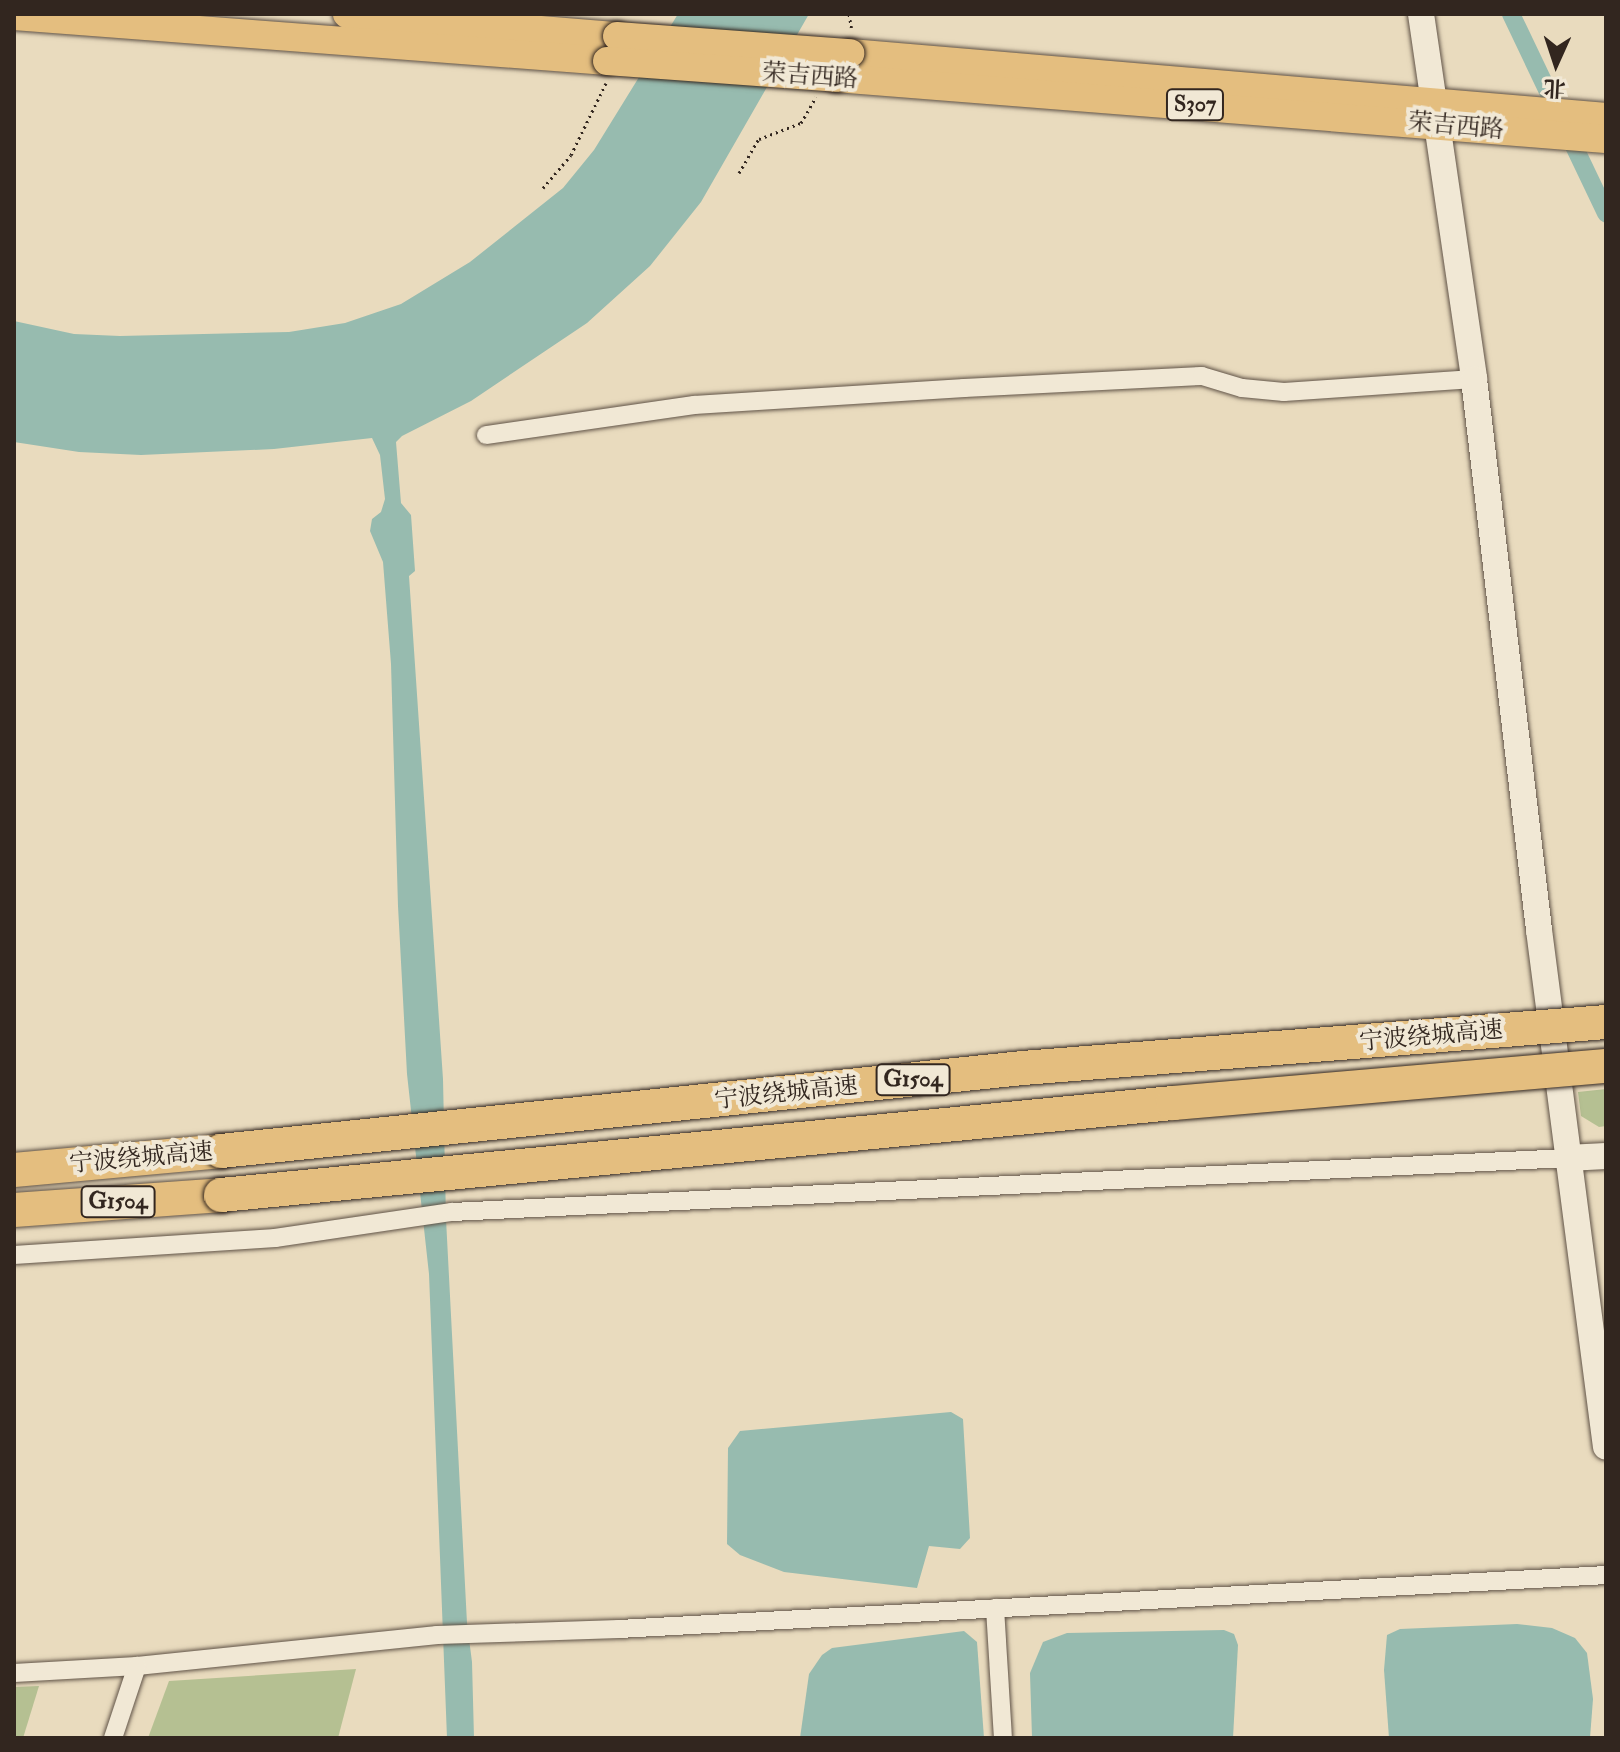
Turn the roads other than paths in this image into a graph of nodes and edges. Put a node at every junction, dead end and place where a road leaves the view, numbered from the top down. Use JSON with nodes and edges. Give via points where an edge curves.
{"nodes":[{"id":1,"x":347,"y":14,"type":"edge"},
{"id":2,"x":1421,"y":14,"type":"edge"},
{"id":3,"x":14,"y":16,"type":"edge"},
{"id":4,"x":612,"y":57,"type":"junction"},
{"id":5,"x":1434,"y":112,"type":"junction"},
{"id":6,"x":1596,"y":127,"type":"edge"},
{"id":7,"x":1474,"y":379,"type":"junction"},
{"id":8,"x":486,"y":435,"type":"dead end"},
{"id":9,"x":1606,"y":1022,"type":"edge"},
{"id":10,"x":1606,"y":1066,"type":"edge"},
{"id":11,"x":221,"y":1151,"type":"junction"},
{"id":12,"x":1606,"y":1156,"type":"edge"},
{"id":13,"x":14,"y":1158,"type":"edge"},
{"id":14,"x":1567,"y":1158,"type":"junction"},
{"id":15,"x":14,"y":1170,"type":"edge"},
{"id":16,"x":14,"y":1210,"type":"edge"},
{"id":17,"x":14,"y":1255,"type":"edge"},
{"id":18,"x":1606,"y":1447,"type":"edge"},
{"id":19,"x":1606,"y":1575,"type":"edge"},
{"id":20,"x":995,"y":1608,"type":"junction"},
{"id":21,"x":137,"y":1666,"type":"junction"},
{"id":22,"x":14,"y":1673,"type":"edge"},
{"id":23,"x":113,"y":1738,"type":"edge"},
{"id":24,"x":1003,"y":1738,"type":"edge"}],
"edges":[{"from":1,"to":4,"type":"main road","name":"荣吉西路","number":"S307"},
{"from":2,"to":5,"type":"main road"},
{"from":3,"to":4,"type":"main road","name":"荣吉西路","number":"S307"},
{"from":4,"to":5,"type":"main road","name":"荣吉西路","number":"S307","bridge":true,"via":[[836,78]]},
{"from":4,"to":5,"type":"main road","name":"荣吉西路","number":"S307","bridge":true,"via":[[850,53]]},
{"from":5,"to":6,"type":"main road","name":"荣吉西路","number":"S307"},
{"from":5,"to":7,"type":"main road"},
{"from":7,"to":8,"type":"street","via":[[1284,392],[1242,388],[1202,376],[964,388],[694,405]]},
{"from":7,"to":14,"type":"main road"},
{"from":9,"to":11,"type":"highway","name":"宁波绕城高速","number":"G1504","bridge":true,"via":[[1023,1068]]},
{"from":10,"to":16,"type":"highway","name":"宁波绕城高速","number":"G1504","bridge":true},
{"from":11,"to":13,"type":"highway"},
{"from":11,"to":15,"type":"highway","name":"宁波绕城高速","number":"G1504"},
{"from":12,"to":14,"type":"main road"},
{"from":14,"to":17,"type":"street","via":[[452,1212],[275,1238]]},
{"from":14,"to":18,"type":"main road"},
{"from":19,"to":20,"type":"street"},
{"from":20,"to":21,"type":"street","via":[[437,1635]]},
{"from":20,"to":24,"type":"street"},
{"from":21,"to":22,"type":"street"},
{"from":21,"to":23,"type":"street"}]}
